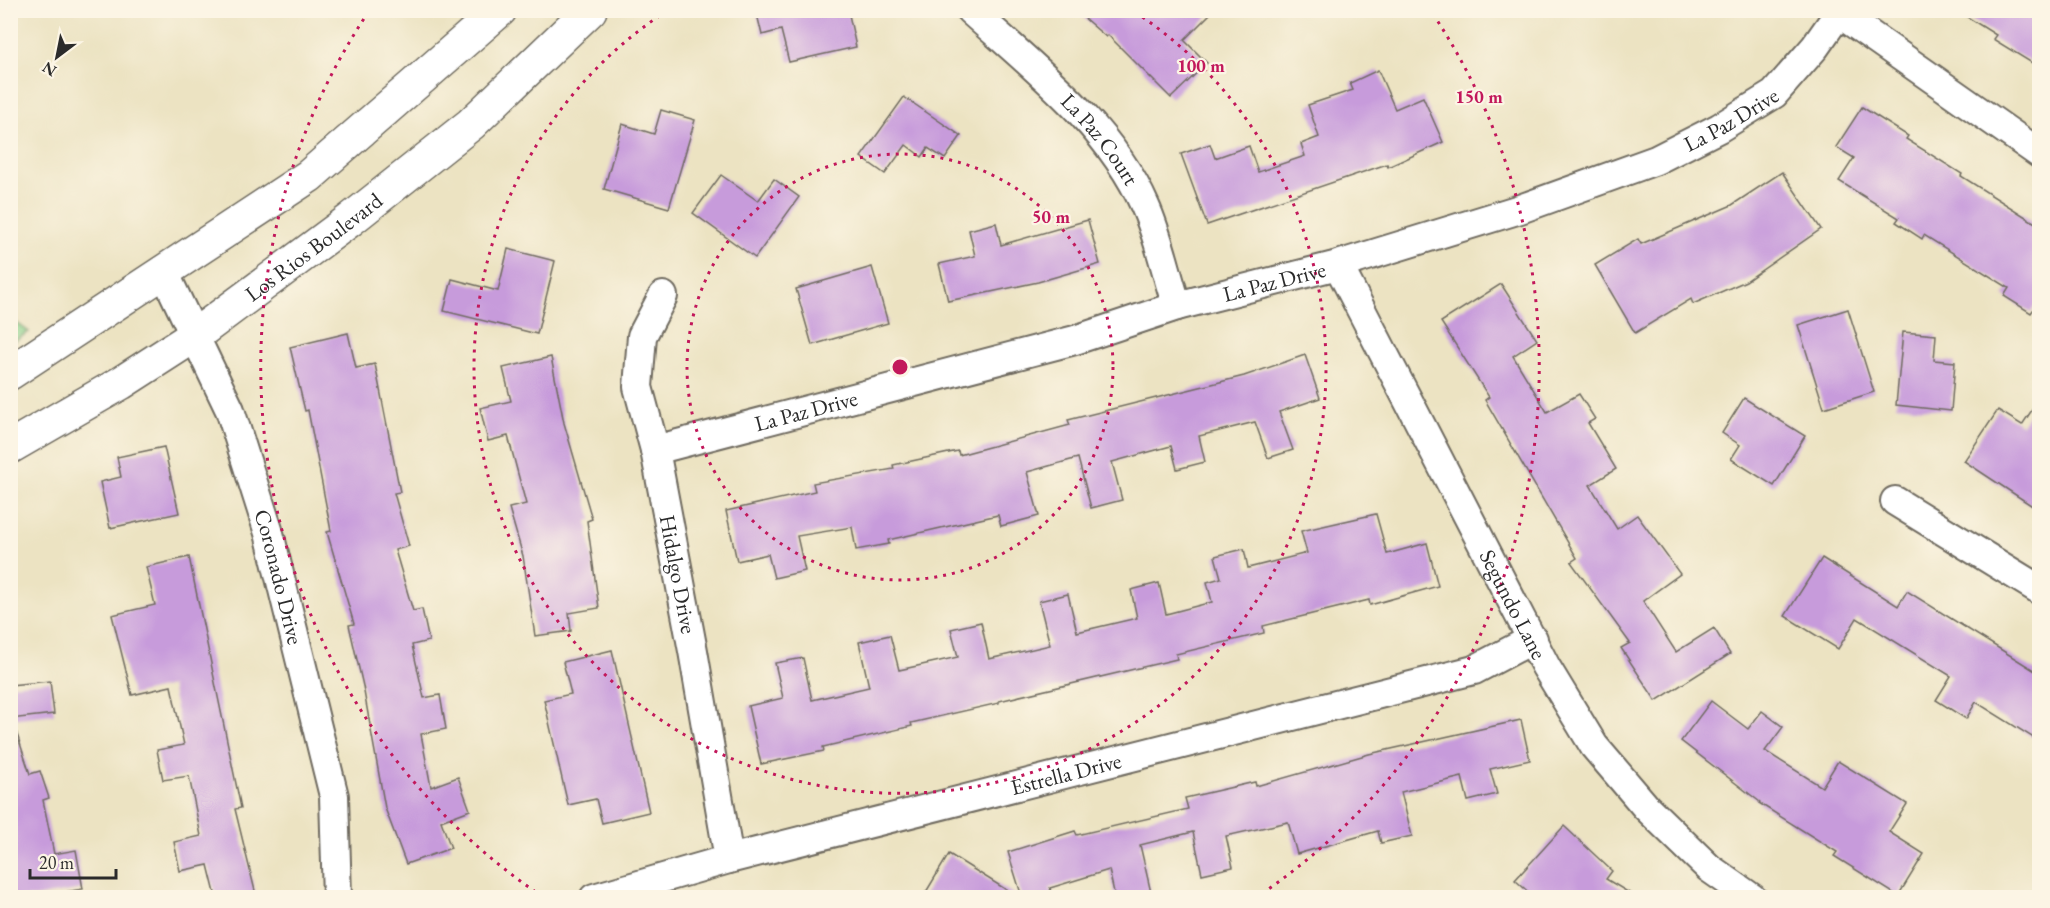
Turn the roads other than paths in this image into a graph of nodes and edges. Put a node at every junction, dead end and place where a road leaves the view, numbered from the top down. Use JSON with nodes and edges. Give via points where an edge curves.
{"nodes":[{"id":1,"x":500,"y":10,"type":"edge"},
{"id":2,"x":590,"y":10,"type":"edge"},
{"id":3,"x":970,"y":10,"type":"edge"},
{"id":4,"x":1840,"y":12,"type":"edge"},
{"id":5,"x":2040,"y":154,"type":"edge"},
{"id":6,"x":1338,"y":265,"type":"junction"},
{"id":7,"x":164,"y":272,"type":"junction"},
{"id":8,"x":663,"y":296,"type":"dead end"},
{"id":9,"x":1177,"y":306,"type":"junction"},
{"id":10,"x":194,"y":336,"type":"junction"},
{"id":11,"x":10,"y":373,"type":"edge"},
{"id":12,"x":10,"y":447,"type":"edge"},
{"id":13,"x":655,"y":450,"type":"junction"},
{"id":14,"x":1894,"y":501,"type":"dead end"},
{"id":15,"x":2040,"y":590,"type":"edge"},
{"id":16,"x":1533,"y":639,"type":"junction"},
{"id":17,"x":729,"y":859,"type":"junction"},
{"id":18,"x":336,"y":897,"type":"edge"},
{"id":19,"x":594,"y":897,"type":"edge"},
{"id":20,"x":1752,"y":897,"type":"edge"}],
"edges":[{"from":1,"to":7,"type":"main road","via":[[309,176]]},
{"from":2,"to":10,"type":"main road","name":"Los Rios Boulevard","via":[[471,124],[351,220]]},
{"from":3,"to":9,"type":"street","name":"La Paz Court","via":[[1079,109],[1124,168],[1145,206]]},
{"from":4,"to":5,"type":"street"},
{"from":4,"to":6,"type":"street","name":"La Paz Drive","via":[[1774,94],[1698,139],[1656,160],[1520,209]]},
{"from":6,"to":9,"type":"street","name":"La Paz Drive"},
{"from":6,"to":16,"type":"street","name":"Segundo Lane"},
{"from":7,"to":10,"type":"street","name":"Coronado Drive"},
{"from":7,"to":11,"type":"main road"},
{"from":8,"to":13,"type":"street","name":"Hidalgo Drive","via":[[642,336],[638,387]]},
{"from":9,"to":13,"type":"street","name":"La Paz Drive","via":[[1075,340]]},
{"from":10,"to":12,"type":"main road","name":"Los Rios Boulevard","via":[[122,383]]},
{"from":10,"to":18,"type":"street","name":"Coronado Drive","via":[[230,410],[269,533],[333,796]]},
{"from":13,"to":17,"type":"street","name":"Hidalgo Drive"},
{"from":14,"to":15,"type":"street"},
{"from":16,"to":17,"type":"street","name":"Estrella Drive","via":[[1474,670]]},
{"from":16,"to":20,"type":"street","name":"Segundo Lane","via":[[1594,746],[1620,778],[1709,868]]},
{"from":17,"to":19,"type":"street","name":"Estrella Drive"}]}
